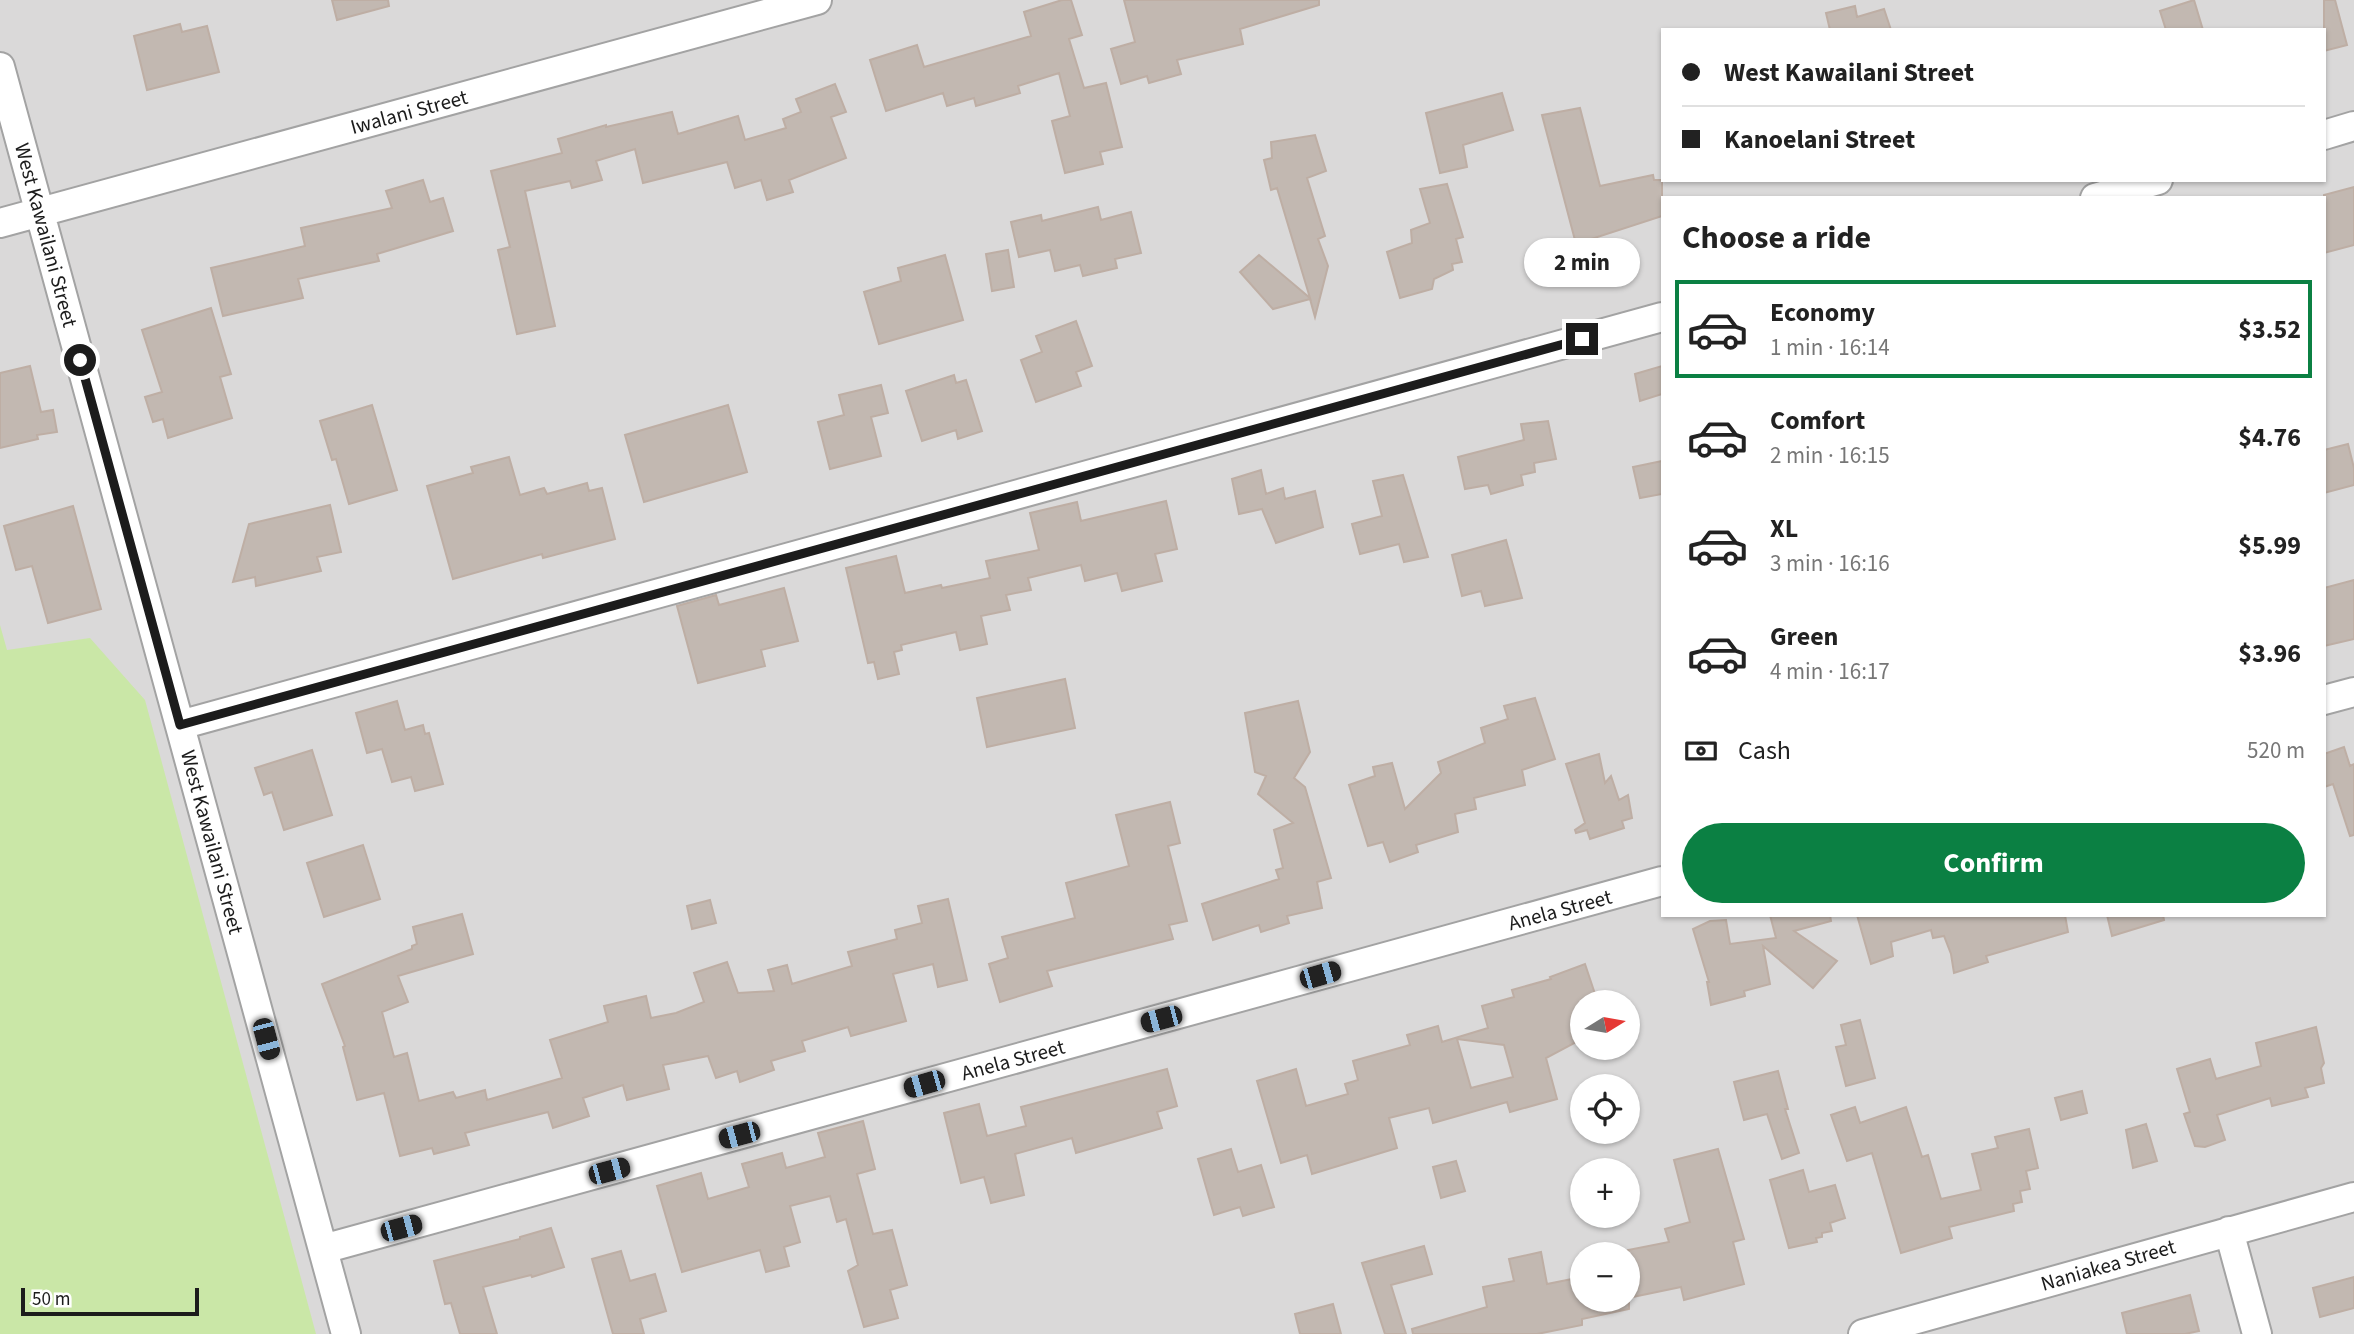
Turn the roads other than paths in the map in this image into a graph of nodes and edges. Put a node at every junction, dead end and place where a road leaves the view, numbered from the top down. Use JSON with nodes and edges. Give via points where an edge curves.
{"nodes":[{"id":1,"x":817,"y":0,"type":"edge"},
{"id":2,"x":0,"y":67,"type":"edge"},
{"id":3,"x":2354,"y":126,"type":"edge"},
{"id":4,"x":2326,"y":134,"type":"edge"},
{"id":5,"x":2151,"y":182,"type":"edge"},
{"id":6,"x":2102,"y":196,"type":"edge"},
{"id":7,"x":40,"y":212,"type":"junction"},
{"id":8,"x":0,"y":223,"type":"edge"},
{"id":9,"x":1661,"y":317,"type":"edge"},
{"id":10,"x":2354,"y":692,"type":"edge"},
{"id":11,"x":2326,"y":699,"type":"edge"},
{"id":12,"x":180,"y":725,"type":"junction"},
{"id":13,"x":1661,"y":881,"type":"edge"},
{"id":14,"x":2354,"y":1197,"type":"edge"},
{"id":15,"x":2230,"y":1231,"type":"junction"},
{"id":16,"x":323,"y":1249,"type":"junction"},
{"id":17,"x":346,"y":1334,"type":"edge"},
{"id":18,"x":1863,"y":1334,"type":"edge"},
{"id":19,"x":2257,"y":1334,"type":"edge"}],
"edges":[{"from":1,"to":7,"type":"street","name":"Iwalani Street"},
{"from":2,"to":7,"type":"street","name":"West Kawailani Street"},
{"from":3,"to":4,"type":"street"},
{"from":5,"to":6,"type":"street"},
{"from":7,"to":8,"type":"street","name":"Iwalani Street"},
{"from":7,"to":12,"type":"street","name":"West Kawailani Street"},
{"from":9,"to":12,"type":"street"},
{"from":10,"to":11,"type":"street"},
{"from":12,"to":16,"type":"street","name":"West Kawailani Street"},
{"from":13,"to":16,"type":"street","name":"Anela Street"},
{"from":14,"to":15,"type":"street","name":"Naniakea Street"},
{"from":15,"to":18,"type":"street","name":"Naniakea Street"},
{"from":15,"to":19,"type":"street"},
{"from":16,"to":17,"type":"street","name":"West Kawailani Street"}]}
